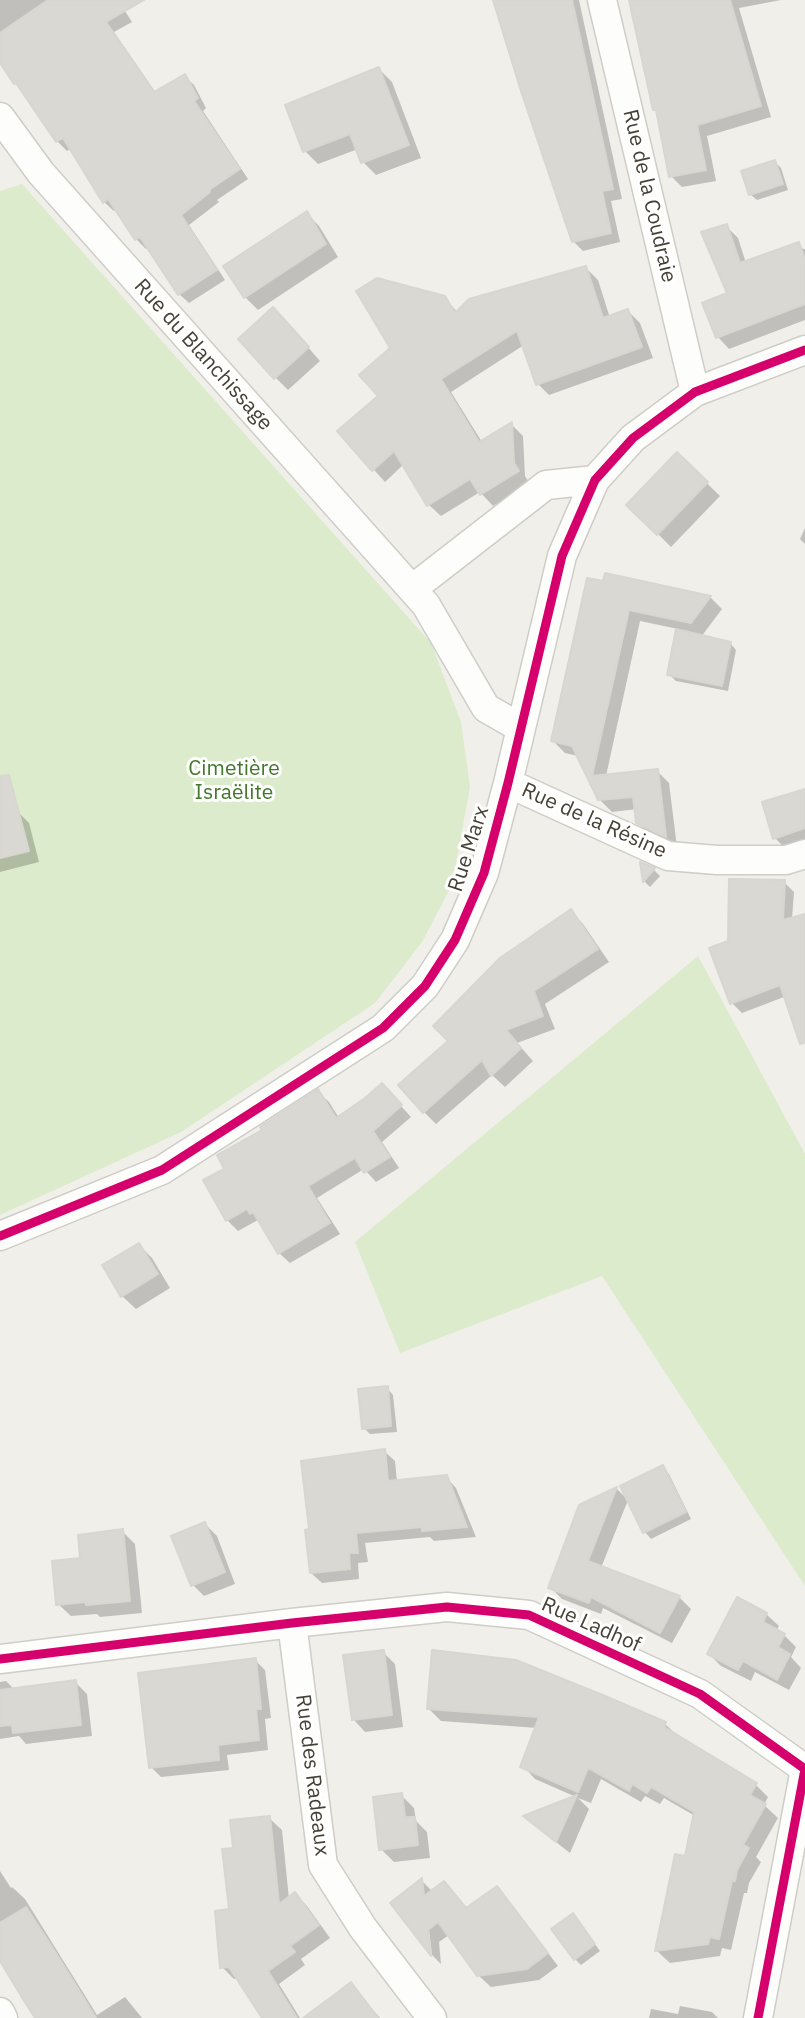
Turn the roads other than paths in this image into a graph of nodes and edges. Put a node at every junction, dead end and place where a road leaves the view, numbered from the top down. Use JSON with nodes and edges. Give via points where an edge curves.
{"nodes":[{"id":1,"x":602,"y":0,"type":"edge"},
{"id":2,"x":0,"y":117,"type":"edge"},
{"id":3,"x":805,"y":350,"type":"edge"},
{"id":4,"x":695,"y":392,"type":"junction"},
{"id":5,"x":595,"y":480,"type":"junction"},
{"id":6,"x":412,"y":589,"type":"junction"},
{"id":7,"x":521,"y":729,"type":"junction"},
{"id":8,"x":508,"y":783,"type":"junction"},
{"id":9,"x":805,"y":854,"type":"edge"},
{"id":10,"x":0,"y":1236,"type":"edge"},
{"id":11,"x":292,"y":1623,"type":"junction"},
{"id":12,"x":0,"y":1659,"type":"edge"},
{"id":13,"x":0,"y":2012,"type":"edge"},
{"id":14,"x":4,"y":2018,"type":"edge"},
{"id":15,"x":432,"y":2018,"type":"edge"},
{"id":16,"x":758,"y":2018,"type":"edge"}],
"edges":[{"from":1,"to":4,"type":"street","name":"Rue de la Coudraie"},
{"from":2,"to":6,"type":"street","name":"Rue du Blanchissage","via":[[41,173]]},
{"from":3,"to":4,"type":"street","name":"Rue Marx"},
{"from":4,"to":5,"type":"street","name":"Rue Marx","via":[[633,438]]},
{"from":5,"to":6,"type":"street","via":[[546,485]]},
{"from":5,"to":7,"type":"street","name":"Rue Marx","via":[[562,556]]},
{"from":6,"to":7,"type":"street","name":"Rue du Blanchissage","via":[[486,708]]},
{"from":7,"to":8,"type":"street","name":"Rue Marx"},
{"from":8,"to":9,"type":"street","name":"Rue de la Résine","via":[[668,856],[786,860]]},
{"from":8,"to":10,"type":"street","name":"Rue Marx","via":[[484,873],[455,940],[425,986],[383,1028],[162,1170]]},
{"from":11,"to":12,"type":"street","name":"Rue Ladhof"},
{"from":11,"to":15,"type":"street","name":"Rue des Radeaux","via":[[323,1866],[363,1928]]},
{"from":11,"to":16,"type":"street","name":"Rue Ladhof","via":[[447,1607],[529,1615],[700,1694],[805,1769]]},
{"from":13,"to":14,"type":"street"}]}
